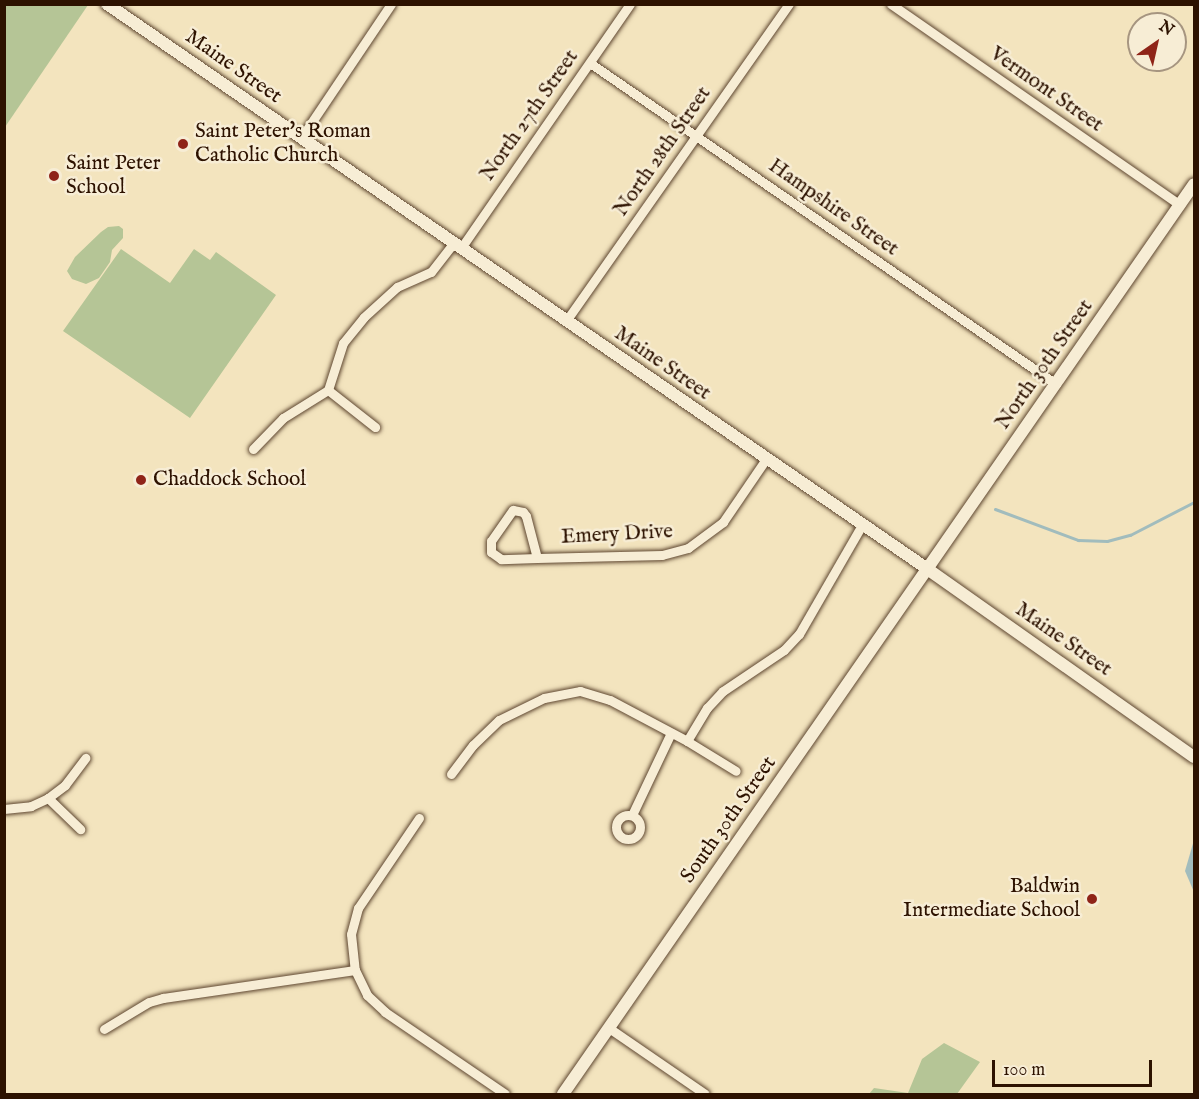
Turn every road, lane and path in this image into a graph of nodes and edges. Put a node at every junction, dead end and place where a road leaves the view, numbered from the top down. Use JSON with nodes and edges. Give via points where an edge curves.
{"nodes":[{"id":1,"x":107,"y":4,"type":"edge"},
{"id":2,"x":391,"y":4,"type":"edge"},
{"id":3,"x":630,"y":4,"type":"edge"},
{"id":4,"x":789,"y":4,"type":"edge"},
{"id":5,"x":891,"y":4,"type":"edge"},
{"id":6,"x":590,"y":63,"type":"junction"},
{"id":7,"x":696,"y":136,"type":"junction"},
{"id":8,"x":301,"y":138,"type":"junction"},
{"id":9,"x":1194,"y":184,"type":"edge"},
{"id":10,"x":1180,"y":205,"type":"junction"},
{"id":11,"x":457,"y":246,"type":"junction"},
{"id":12,"x":566,"y":321,"type":"junction"},
{"id":13,"x":1056,"y":384,"type":"junction"},
{"id":14,"x":328,"y":390,"type":"junction"},
{"id":15,"x":375,"y":427,"type":"dead end"},
{"id":16,"x":253,"y":449,"type":"dead end"},
{"id":17,"x":766,"y":459,"type":"junction"},
{"id":18,"x":862,"y":525,"type":"junction"},
{"id":19,"x":537,"y":558,"type":"junction"},
{"id":20,"x":926,"y":568,"type":"junction"},
{"id":21,"x":670,"y":733,"type":"junction"},
{"id":22,"x":687,"y":741,"type":"junction"},
{"id":23,"x":1194,"y":757,"type":"edge"},
{"id":24,"x":85,"y":758,"type":"dead end"},
{"id":25,"x":736,"y":771,"type":"dead end"},
{"id":26,"x":451,"y":774,"type":"dead end"},
{"id":27,"x":48,"y":798,"type":"junction"},
{"id":28,"x":4,"y":809,"type":"edge"},
{"id":29,"x":632,"y":815,"type":"dead end"},
{"id":30,"x":419,"y":818,"type":"dead end"},
{"id":31,"x":80,"y":829,"type":"dead end"},
{"id":32,"x":355,"y":970,"type":"junction"},
{"id":33,"x":609,"y":1028,"type":"junction"},
{"id":34,"x":104,"y":1029,"type":"dead end"},
{"id":35,"x":505,"y":1095,"type":"edge"},
{"id":36,"x":563,"y":1095,"type":"edge"},
{"id":37,"x":705,"y":1095,"type":"edge"}],
"edges":[{"from":1,"to":8,"type":"street","name":"Maine Street"},
{"from":2,"to":8,"type":"street"},
{"from":3,"to":6,"type":"street","name":"North 27th Street"},
{"from":4,"to":7,"type":"street","name":"North 28th Street"},
{"from":5,"to":10,"type":"street","name":"Vermont Street"},
{"from":6,"to":7,"type":"street","name":"Hampshire Street"},
{"from":6,"to":11,"type":"street","name":"North 27th Street"},
{"from":7,"to":12,"type":"street","name":"North 28th Street"},
{"from":7,"to":13,"type":"street","name":"Hampshire Street"},
{"from":8,"to":11,"type":"street","name":"Maine Street"},
{"from":9,"to":10,"type":"street","name":"North 30th Street"},
{"from":10,"to":13,"type":"street","name":"North 30th Street"},
{"from":11,"to":12,"type":"street","name":"Maine Street"},
{"from":11,"to":14,"type":"street","name":"North 27th Street","via":[[430,272],[397,287],[351,331],[338,354]]},
{"from":12,"to":17,"type":"street","name":"Maine Street"},
{"from":13,"to":20,"type":"street","name":"North 30th Street"},
{"from":14,"to":15,"type":"street"},
{"from":14,"to":16,"type":"street","via":[[283,418]]},
{"from":17,"to":18,"type":"street","name":"Maine Street"},
{"from":17,"to":19,"type":"street","name":"Emery Drive","via":[[723,522],[688,548],[662,555]]},
{"from":18,"to":20,"type":"street","name":"Maine Street"},
{"from":18,"to":22,"type":"street","via":[[799,634],[784,650],[718,696]]},
{"from":19,"to":19,"type":"street","name":"Emery Drive","via":[[526,516],[513,510],[491,541],[491,552],[501,559]]},
{"from":20,"to":23,"type":"street","name":"Maine Street"},
{"from":20,"to":33,"type":"street","name":"South 30th Street"},
{"from":21,"to":22,"type":"street"},
{"from":21,"to":26,"type":"street","via":[[602,697],[563,693],[499,720]]},
{"from":21,"to":29,"type":"street"},
{"from":22,"to":25,"type":"street"},
{"from":24,"to":27,"type":"street","via":[[65,785]]},
{"from":27,"to":28,"type":"street","via":[[31,806]]},
{"from":27,"to":31,"type":"street"},
{"from":30,"to":32,"type":"street","via":[[358,908],[351,934]]},
{"from":32,"to":34,"type":"street","via":[[163,998],[131,1011]]},
{"from":32,"to":35,"type":"street","via":[[367,995],[381,1008]]},
{"from":33,"to":36,"type":"street","name":"South 30th Street"},
{"from":33,"to":37,"type":"street"}]}
